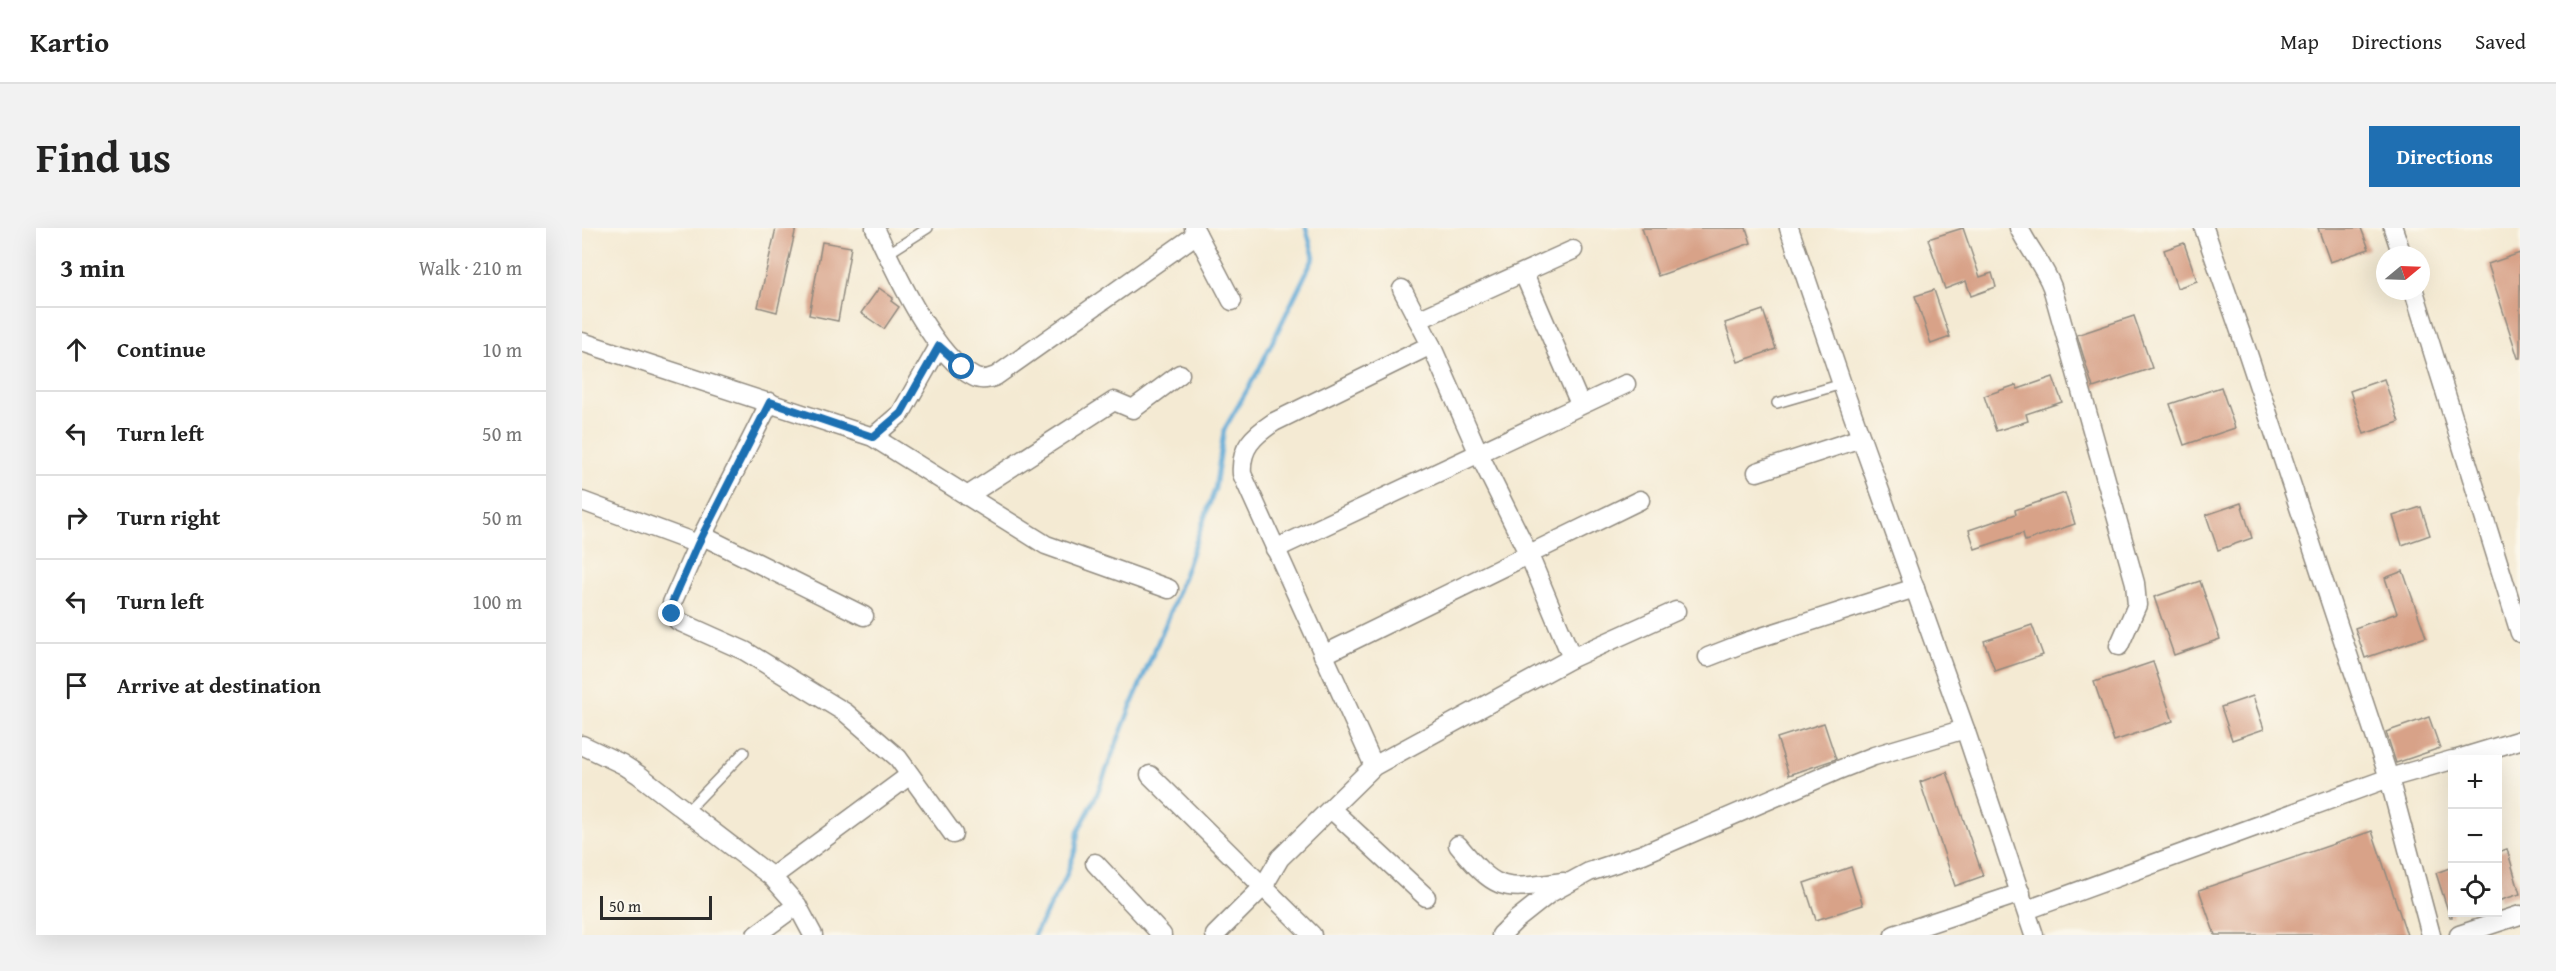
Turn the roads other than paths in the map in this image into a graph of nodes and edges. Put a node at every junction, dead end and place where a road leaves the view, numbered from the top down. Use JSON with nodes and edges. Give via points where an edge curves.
{"nodes":[{"id":1,"x":875,"y":228,"type":"edge"},
{"id":2,"x":928,"y":228,"type":"edge"},
{"id":3,"x":1789,"y":228,"type":"edge"},
{"id":4,"x":2019,"y":228,"type":"edge"},
{"id":5,"x":2204,"y":228,"type":"edge"},
{"id":6,"x":2394,"y":228,"type":"edge"},
{"id":7,"x":1195,"y":231,"type":"edge"},
{"id":8,"x":2399,"y":246,"type":"edge"},
{"id":9,"x":1573,"y":250,"type":"dead end"},
{"id":10,"x":887,"y":254,"type":"junction"},
{"id":11,"x":1524,"y":274,"type":"junction"},
{"id":12,"x":1402,"y":289,"type":"dead end"},
{"id":13,"x":2417,"y":300,"type":"edge"},
{"id":14,"x":1232,"y":301,"type":"dead end"},
{"id":15,"x":1418,"y":320,"type":"junction"},
{"id":16,"x":582,"y":342,"type":"edge"},
{"id":17,"x":1431,"y":345,"type":"junction"},
{"id":18,"x":939,"y":346,"type":"junction"},
{"id":19,"x":1180,"y":374,"type":"dead end"},
{"id":20,"x":1626,"y":384,"type":"dead end"},
{"id":21,"x":1842,"y":384,"type":"junction"},
{"id":22,"x":770,"y":402,"type":"junction"},
{"id":23,"x":1777,"y":403,"type":"dead end"},
{"id":24,"x":1580,"y":404,"type":"junction"},
{"id":25,"x":873,"y":437,"type":"junction"},
{"id":26,"x":1861,"y":438,"type":"junction"},
{"id":27,"x":1479,"y":454,"type":"junction"},
{"id":28,"x":1757,"y":471,"type":"dead end"},
{"id":29,"x":967,"y":496,"type":"junction"},
{"id":30,"x":1640,"y":500,"type":"dead end"},
{"id":31,"x":582,"y":501,"type":"edge"},
{"id":32,"x":701,"y":540,"type":"junction"},
{"id":33,"x":1275,"y":549,"type":"junction"},
{"id":34,"x":1529,"y":555,"type":"junction"},
{"id":35,"x":1915,"y":588,"type":"junction"},
{"id":36,"x":1169,"y":589,"type":"dead end"},
{"id":37,"x":1676,"y":611,"type":"dead end"},
{"id":38,"x":864,"y":615,"type":"dead end"},
{"id":39,"x":2520,"y":633,"type":"edge"},
{"id":40,"x":2119,"y":646,"type":"dead end"},
{"id":41,"x":1323,"y":655,"type":"junction"},
{"id":42,"x":1708,"y":657,"type":"dead end"},
{"id":43,"x":1572,"y":658,"type":"junction"},
{"id":44,"x":1965,"y":729,"type":"junction"},
{"id":45,"x":2520,"y":740,"type":"edge"},
{"id":46,"x":582,"y":745,"type":"edge"},
{"id":47,"x":744,"y":752,"type":"dead end"},
{"id":48,"x":2470,"y":755,"type":"edge"},
{"id":49,"x":2448,"y":761,"type":"edge"},
{"id":50,"x":1374,"y":766,"type":"junction"},
{"id":51,"x":910,"y":775,"type":"junction"},
{"id":52,"x":1150,"y":775,"type":"dead end"},
{"id":53,"x":2389,"y":778,"type":"junction"},
{"id":54,"x":1331,"y":808,"type":"junction"},
{"id":55,"x":687,"y":811,"type":"junction"},
{"id":56,"x":953,"y":834,"type":"dead end"},
{"id":57,"x":1458,"y":845,"type":"dead end"},
{"id":58,"x":1095,"y":863,"type":"dead end"},
{"id":59,"x":772,"y":877,"type":"junction"},
{"id":60,"x":1572,"y":881,"type":"junction"},
{"id":61,"x":1263,"y":887,"type":"junction"},
{"id":62,"x":2021,"y":893,"type":"junction"},
{"id":63,"x":1426,"y":897,"type":"dead end"},
{"id":64,"x":797,"y":905,"type":"junction"},
{"id":65,"x":2027,"y":910,"type":"junction"},
{"id":66,"x":2520,"y":915,"type":"edge"},
{"id":67,"x":756,"y":935,"type":"edge"},
{"id":68,"x":813,"y":935,"type":"edge"},
{"id":69,"x":1162,"y":935,"type":"edge"},
{"id":70,"x":1215,"y":935,"type":"edge"},
{"id":71,"x":1312,"y":935,"type":"edge"},
{"id":72,"x":1501,"y":935,"type":"edge"},
{"id":73,"x":1894,"y":935,"type":"edge"},
{"id":74,"x":2034,"y":935,"type":"edge"},
{"id":75,"x":2431,"y":935,"type":"edge"},
{"id":76,"x":2459,"y":935,"type":"edge"}],
"edges":[{"from":1,"to":10,"type":"street"},
{"from":2,"to":10,"type":"lane"},
{"from":3,"to":21,"type":"street"},
{"from":4,"to":40,"type":"street","via":[[2052,287],[2135,583],[2137,605]]},
{"from":5,"to":53,"type":"street"},
{"from":6,"to":8,"type":"street"},
{"from":7,"to":14,"type":"street"},
{"from":7,"to":18,"type":"street","via":[[996,376],[973,377]]},
{"from":9,"to":11,"type":"street"},
{"from":10,"to":18,"type":"street"},
{"from":11,"to":15,"type":"street"},
{"from":11,"to":24,"type":"street"},
{"from":12,"to":15,"type":"street"},
{"from":13,"to":39,"type":"street"},
{"from":15,"to":17,"type":"street"},
{"from":16,"to":22,"type":"street"},
{"from":17,"to":27,"type":"street"},
{"from":17,"to":33,"type":"street","via":[[1274,422],[1253,437],[1243,453],[1242,474]]},
{"from":18,"to":25,"type":"street","via":[[901,413]]},
{"from":19,"to":29,"type":"street","via":[[1133,409],[1114,401]]},
{"from":20,"to":24,"type":"street"},
{"from":21,"to":23,"type":"lane"},
{"from":21,"to":26,"type":"street"},
{"from":22,"to":25,"type":"street"},
{"from":22,"to":32,"type":"street"},
{"from":24,"to":27,"type":"street"},
{"from":25,"to":29,"type":"street"},
{"from":26,"to":28,"type":"street"},
{"from":26,"to":35,"type":"street"},
{"from":27,"to":33,"type":"street"},
{"from":27,"to":34,"type":"street"},
{"from":29,"to":36,"type":"street","via":[[1046,545]]},
{"from":30,"to":34,"type":"street"},
{"from":31,"to":32,"type":"street"},
{"from":32,"to":38,"type":"street"},
{"from":32,"to":51,"type":"street","via":[[672,603],[672,614],[678,621],[745,651],[846,713],[898,758]]},
{"from":33,"to":41,"type":"street"},
{"from":34,"to":41,"type":"street"},
{"from":34,"to":43,"type":"street"},
{"from":35,"to":42,"type":"street"},
{"from":35,"to":44,"type":"street"},
{"from":37,"to":43,"type":"street"},
{"from":41,"to":50,"type":"street"},
{"from":43,"to":50,"type":"street"},
{"from":44,"to":60,"type":"street","via":[[1874,756]]},
{"from":44,"to":62,"type":"street"},
{"from":45,"to":48,"type":"street"},
{"from":46,"to":55,"type":"street","via":[[622,764]]},
{"from":47,"to":55,"type":"lane"},
{"from":49,"to":53,"type":"street"},
{"from":50,"to":54,"type":"street"},
{"from":51,"to":56,"type":"street"},
{"from":51,"to":59,"type":"street"},
{"from":52,"to":61,"type":"street"},
{"from":53,"to":65,"type":"street"},
{"from":53,"to":75,"type":"street"},
{"from":54,"to":61,"type":"street","via":[[1280,858]]},
{"from":54,"to":63,"type":"street"},
{"from":55,"to":59,"type":"street"},
{"from":57,"to":60,"type":"street","via":[[1496,884],[1514,888]]},
{"from":58,"to":69,"type":"street"},
{"from":59,"to":64,"type":"street"},
{"from":60,"to":72,"type":"street","via":[[1550,893]]},
{"from":61,"to":70,"type":"street"},
{"from":61,"to":71,"type":"street"},
{"from":62,"to":65,"type":"street"},
{"from":62,"to":73,"type":"street"},
{"from":64,"to":67,"type":"street"},
{"from":64,"to":68,"type":"street"},
{"from":65,"to":74,"type":"street"},
{"from":66,"to":76,"type":"street"}]}
